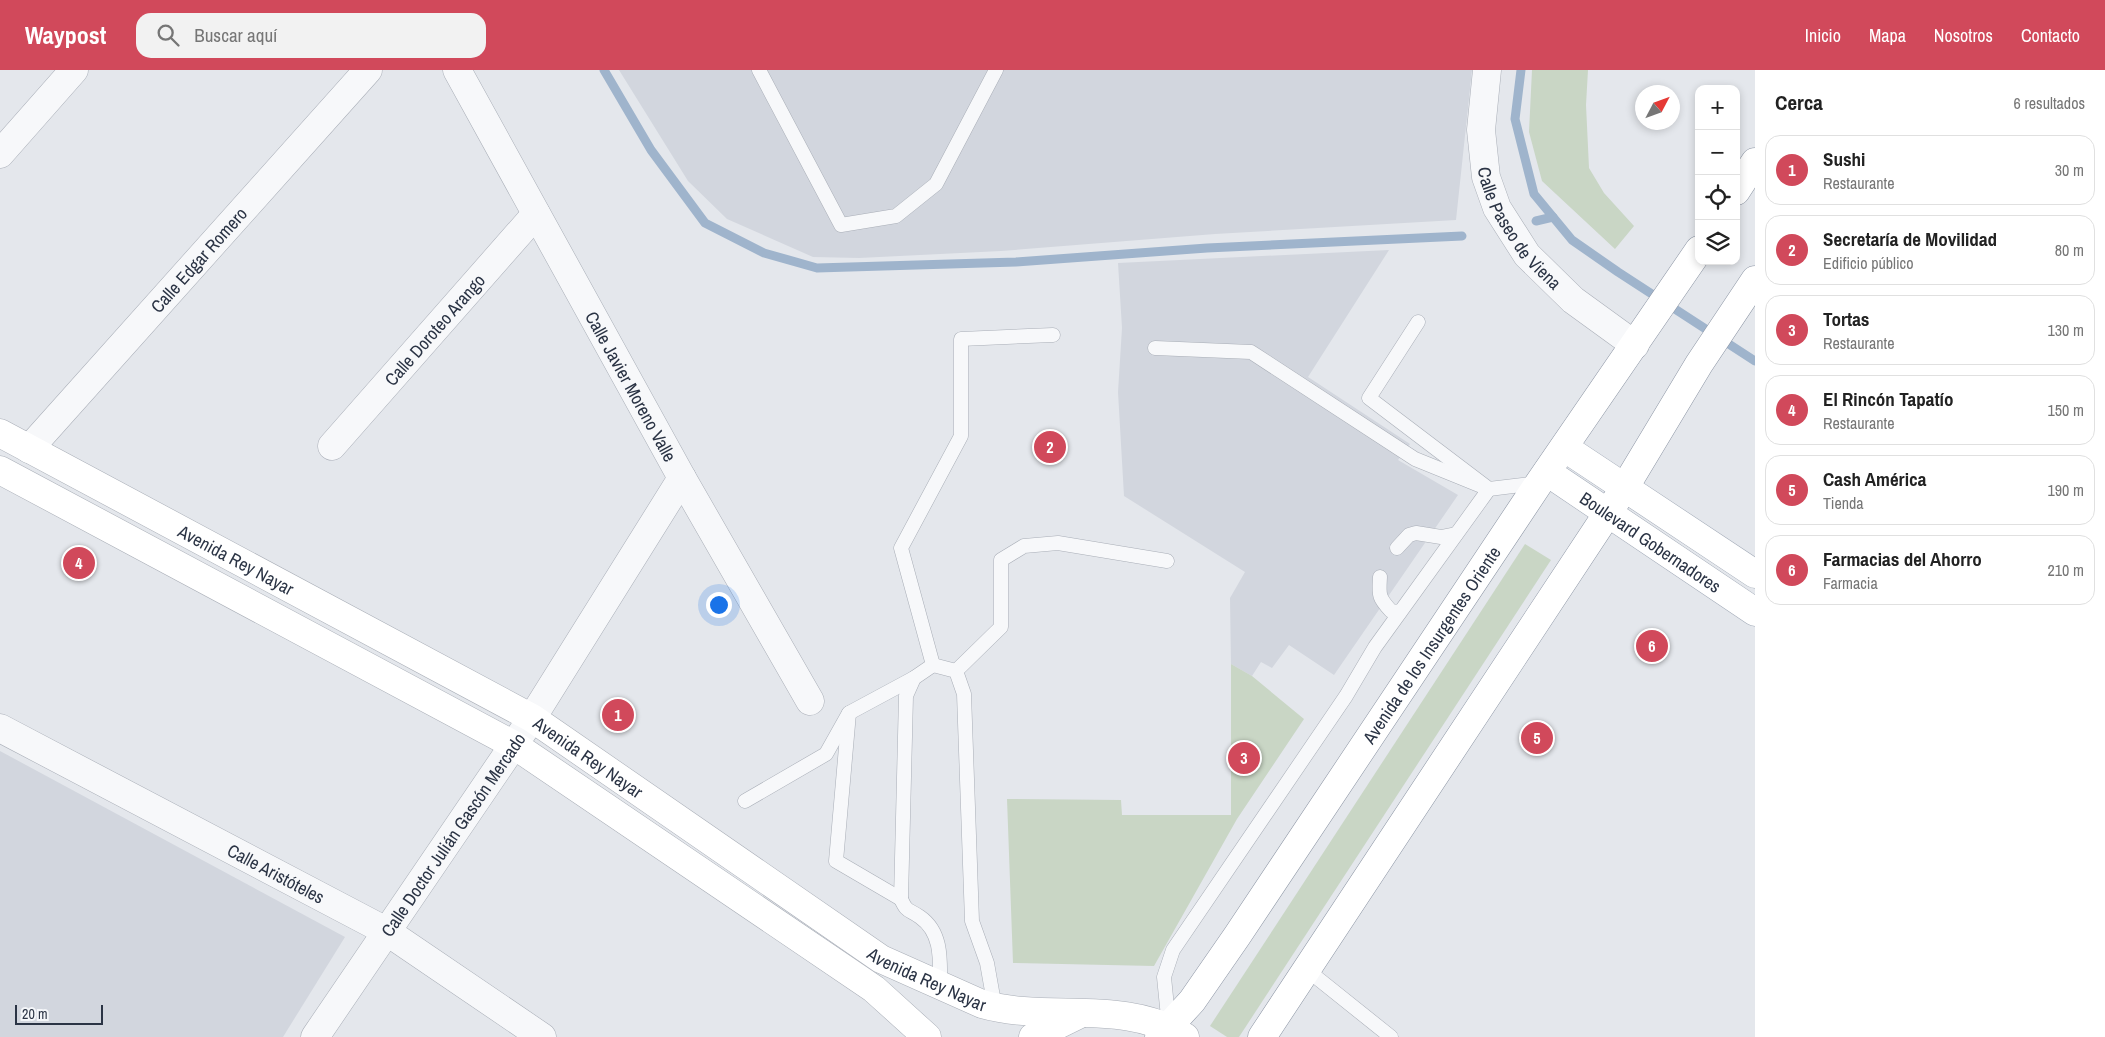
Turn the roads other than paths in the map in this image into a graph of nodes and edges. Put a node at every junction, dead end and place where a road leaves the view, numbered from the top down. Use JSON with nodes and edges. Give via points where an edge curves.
{"nodes":[{"id":1,"x":74,"y":70,"type":"edge"},
{"id":2,"x":368,"y":70,"type":"edge"},
{"id":3,"x":457,"y":70,"type":"edge"},
{"id":4,"x":759,"y":70,"type":"edge"},
{"id":5,"x":996,"y":70,"type":"edge"},
{"id":6,"x":1486,"y":70,"type":"edge"},
{"id":7,"x":0,"y":154,"type":"edge"},
{"id":8,"x":1755,"y":162,"type":"edge"},
{"id":9,"x":1740,"y":185,"type":"edge"},
{"id":10,"x":536,"y":214,"type":"junction"},
{"id":11,"x":1695,"y":255,"type":"edge"},
{"id":12,"x":1751,"y":286,"type":"edge"},
{"id":13,"x":1418,"y":322,"type":"dead end"},
{"id":14,"x":1053,"y":335,"type":"dead end"},
{"id":15,"x":1641,"y":336,"type":"junction"},
{"id":16,"x":1155,"y":348,"type":"dead end"},
{"id":17,"x":0,"y":433,"type":"edge"},
{"id":18,"x":332,"y":446,"type":"dead end"},
{"id":19,"x":1565,"y":448,"type":"junction"},
{"id":20,"x":29,"y":449,"type":"junction"},
{"id":21,"x":0,"y":470,"type":"edge"},
{"id":22,"x":682,"y":478,"type":"junction"},
{"id":23,"x":1543,"y":478,"type":"junction"},
{"id":24,"x":1625,"y":487,"type":"junction"},
{"id":25,"x":1489,"y":489,"type":"junction"},
{"id":26,"x":1606,"y":514,"type":"junction"},
{"id":27,"x":1456,"y":534,"type":"junction"},
{"id":28,"x":1397,"y":548,"type":"dead end"},
{"id":29,"x":1167,"y":562,"type":"dead end"},
{"id":30,"x":1755,"y":574,"type":"edge"},
{"id":31,"x":1380,"y":577,"type":"dead end"},
{"id":32,"x":1400,"y":612,"type":"junction"},
{"id":33,"x":1755,"y":612,"type":"edge"},
{"id":34,"x":933,"y":665,"type":"junction"},
{"id":35,"x":956,"y":671,"type":"junction"},
{"id":36,"x":914,"y":678,"type":"junction"},
{"id":37,"x":810,"y":701,"type":"dead end"},
{"id":38,"x":849,"y":713,"type":"junction"},
{"id":39,"x":532,"y":718,"type":"junction"},
{"id":40,"x":0,"y":728,"type":"edge"},
{"id":41,"x":514,"y":745,"type":"junction"},
{"id":42,"x":744,"y":801,"type":"dead end"},
{"id":43,"x":901,"y":899,"type":"junction"},
{"id":44,"x":386,"y":931,"type":"junction"},
{"id":45,"x":1306,"y":969,"type":"junction"},
{"id":46,"x":940,"y":986,"type":"junction"},
{"id":47,"x":995,"y":1008,"type":"junction"},
{"id":48,"x":1084,"y":1012,"type":"junction"},
{"id":49,"x":1171,"y":1034,"type":"edge"},
{"id":50,"x":315,"y":1037,"type":"edge"},
{"id":51,"x":542,"y":1037,"type":"edge"},
{"id":52,"x":927,"y":1037,"type":"edge"},
{"id":53,"x":1033,"y":1037,"type":"edge"},
{"id":54,"x":1262,"y":1037,"type":"edge"},
{"id":55,"x":1391,"y":1037,"type":"edge"}],
"edges":[{"from":1,"to":7,"type":"street"},
{"from":2,"to":20,"type":"street","name":"Calle Edgar Romero"},
{"from":3,"to":10,"type":"street","name":"Calle Javier Moreno Valle"},
{"from":4,"to":5,"type":"lane","via":[[841,225],[896,216],[936,184]]},
{"from":6,"to":15,"type":"street","name":"Calle Paseo de Viena","via":[[1480,130],[1486,177],[1497,208],[1527,254],[1573,300]]},
{"from":8,"to":9,"type":"main road"},
{"from":10,"to":18,"type":"street","name":"Calle Doroteo Arango"},
{"from":10,"to":22,"type":"street","name":"Calle Javier Moreno Valle"},
{"from":11,"to":15,"type":"main road","name":"Avenida de los Insurgentes Oriente"},
{"from":12,"to":24,"type":"main road","via":[[1699,364]]},
{"from":13,"to":25,"type":"lane","via":[[1369,398]]},
{"from":14,"to":34,"type":"lane","via":[[961,339],[962,436],[902,548]]},
{"from":15,"to":19,"type":"main road","name":"Avenida de los Insurgentes Oriente"},
{"from":16,"to":25,"type":"lane","via":[[1251,352],[1415,459]]},
{"from":17,"to":20,"type":"main road","name":"Avenida Rey Nayar"},
{"from":19,"to":23,"type":"main road","name":"Avenida de los Insurgentes Oriente"},
{"from":19,"to":24,"type":"main road","name":"Boulevard Gobernadores"},
{"from":20,"to":39,"type":"main road","name":"Avenida Rey Nayar"},
{"from":21,"to":41,"type":"main road","name":"Avenida Rey Nayar"},
{"from":22,"to":37,"type":"street","name":"Calle Javier Moreno Valle"},
{"from":22,"to":39,"type":"street","name":"Calle Doctor Julián Gascón Mercado"},
{"from":23,"to":25,"type":"lane"},
{"from":23,"to":26,"type":"main road","name":"Boulevard Gobernadores"},
{"from":23,"to":49,"type":"main road","name":"Avenida de los Insurgentes Oriente"},
{"from":24,"to":26,"type":"main road"},
{"from":24,"to":30,"type":"main road","name":"Boulevard Gobernadores"},
{"from":25,"to":27,"type":"lane"},
{"from":26,"to":33,"type":"main road","name":"Boulevard Gobernadores"},
{"from":26,"to":45,"type":"main road"},
{"from":27,"to":28,"type":"lane","via":[[1441,537],[1416,533]]},
{"from":27,"to":32,"type":"lane"},
{"from":29,"to":35,"type":"lane","via":[[1058,542],[1024,546],[1001,560],[1002,627]]},
{"from":31,"to":32,"type":"lane","via":[[1378,591],[1381,600],[1391,611]]},
{"from":32,"to":49,"type":"lane","via":[[1173,950],[1164,977]]},
{"from":34,"to":35,"type":"lane"},
{"from":34,"to":36,"type":"lane"},
{"from":35,"to":47,"type":"lane","via":[[964,694],[972,921],[987,963]]},
{"from":36,"to":38,"type":"lane"},
{"from":36,"to":43,"type":"lane","via":[[906,696]]},
{"from":38,"to":42,"type":"lane","via":[[826,754]]},
{"from":38,"to":43,"type":"lane","via":[[836,860]]},
{"from":39,"to":41,"type":"street","name":"Calle Doctor Julián Gascón Mercado"},
{"from":39,"to":46,"type":"main road","name":"Avenida Rey Nayar","via":[[881,959]]},
{"from":40,"to":44,"type":"street","name":"Calle Aristóteles"},
{"from":41,"to":44,"type":"street","name":"Calle Doctor Julián Gascón Mercado"},
{"from":41,"to":52,"type":"main road","name":"Avenida Rey Nayar","via":[[874,989]]},
{"from":43,"to":46,"type":"lane","via":[[907,911],[921,918],[932,931],[940,950]]},
{"from":44,"to":50,"type":"street","name":"Calle Doctor Julián Gascón Mercado"},
{"from":44,"to":51,"type":"street","name":"Calle Aristóteles"},
{"from":45,"to":54,"type":"main road"},
{"from":45,"to":55,"type":"lane"},
{"from":46,"to":47,"type":"main road","name":"Avenida Rey Nayar"},
{"from":47,"to":48,"type":"main road","name":"Avenida Rey Nayar"},
{"from":48,"to":49,"type":"main road","name":"Avenida Rey Nayar","via":[[1139,1018]]},
{"from":48,"to":53,"type":"main road"}]}
